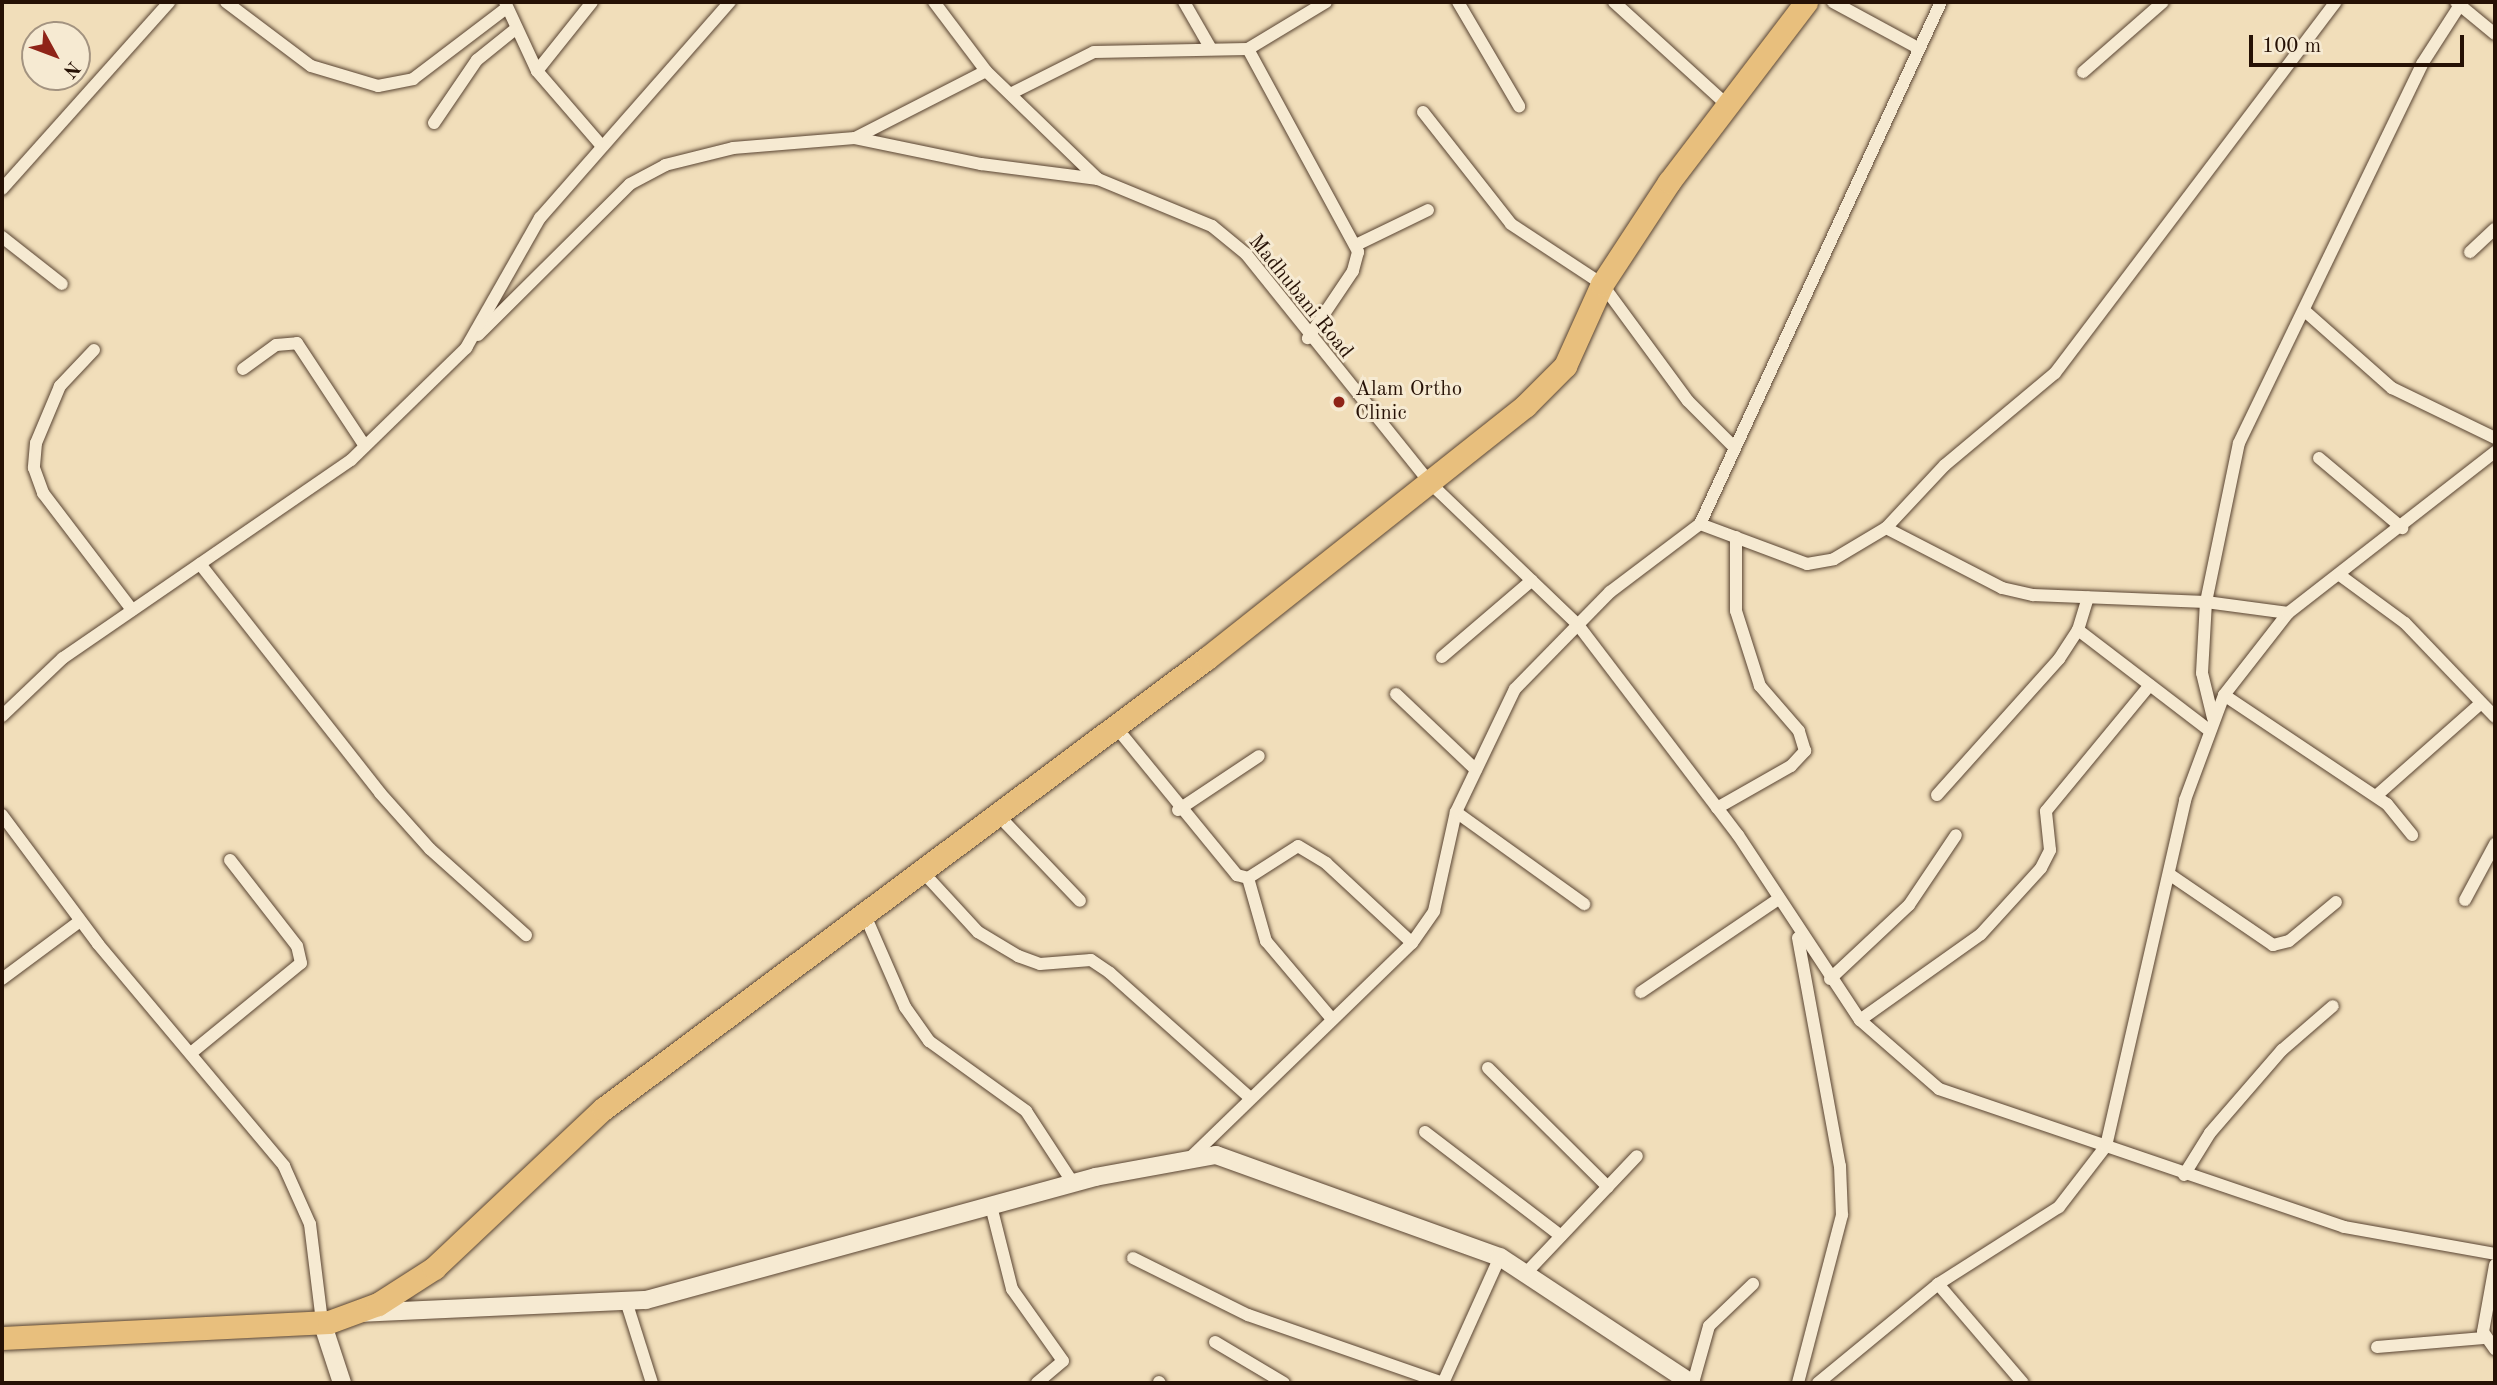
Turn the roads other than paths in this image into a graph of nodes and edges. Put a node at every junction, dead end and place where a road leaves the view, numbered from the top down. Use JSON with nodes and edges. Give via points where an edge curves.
{"nodes":[{"id":1,"x":169,"y":2,"type":"edge"},
{"id":2,"x":226,"y":2,"type":"edge"},
{"id":3,"x":592,"y":2,"type":"edge"},
{"id":4,"x":730,"y":2,"type":"edge"},
{"id":5,"x":934,"y":2,"type":"edge"},
{"id":6,"x":1184,"y":2,"type":"edge"},
{"id":7,"x":1458,"y":2,"type":"edge"},
{"id":8,"x":1614,"y":2,"type":"edge"},
{"id":9,"x":1806,"y":2,"type":"edge"},
{"id":10,"x":1833,"y":2,"type":"edge"},
{"id":11,"x":1941,"y":2,"type":"edge"},
{"id":12,"x":2163,"y":2,"type":"edge"},
{"id":13,"x":2336,"y":2,"type":"edge"},
{"id":14,"x":2458,"y":3,"type":"edge"},
{"id":15,"x":1319,"y":4,"type":"edge"},
{"id":16,"x":504,"y":6,"type":"edge"},
{"id":17,"x":513,"y":31,"type":"junction"},
{"id":18,"x":2495,"y":34,"type":"edge"},
{"id":19,"x":1918,"y":48,"type":"junction"},
{"id":20,"x":1211,"y":49,"type":"junction"},
{"id":21,"x":1248,"y":49,"type":"junction"},
{"id":22,"x":537,"y":71,"type":"junction"},
{"id":23,"x":986,"y":71,"type":"junction"},
{"id":24,"x":2083,"y":72,"type":"dead end"},
{"id":25,"x":1014,"y":92,"type":"junction"},
{"id":26,"x":1727,"y":105,"type":"junction"},
{"id":27,"x":1519,"y":107,"type":"dead end"},
{"id":28,"x":1423,"y":112,"type":"dead end"},
{"id":29,"x":434,"y":123,"type":"dead end"},
{"id":30,"x":855,"y":138,"type":"junction"},
{"id":31,"x":600,"y":144,"type":"junction"},
{"id":32,"x":1098,"y":179,"type":"junction"},
{"id":33,"x":2,"y":189,"type":"edge"},
{"id":34,"x":1428,"y":210,"type":"dead end"},
{"id":35,"x":2495,"y":229,"type":"edge"},
{"id":36,"x":2,"y":237,"type":"edge"},
{"id":37,"x":1356,"y":245,"type":"junction"},
{"id":38,"x":2470,"y":252,"type":"dead end"},
{"id":39,"x":62,"y":284,"type":"dead end"},
{"id":40,"x":1602,"y":284,"type":"junction"},
{"id":41,"x":2306,"y":312,"type":"junction"},
{"id":42,"x":1308,"y":338,"type":"junction"},
{"id":43,"x":466,"y":348,"type":"junction"},
{"id":44,"x":94,"y":350,"type":"dead end"},
{"id":45,"x":243,"y":369,"type":"dead end"},
{"id":46,"x":2495,"y":439,"type":"edge"},
{"id":47,"x":365,"y":446,"type":"junction"},
{"id":48,"x":1734,"y":447,"type":"junction"},
{"id":49,"x":2319,"y":458,"type":"dead end"},
{"id":50,"x":2493,"y":460,"type":"edge"},
{"id":51,"x":1429,"y":482,"type":"junction"},
{"id":52,"x":1700,"y":524,"type":"junction"},
{"id":53,"x":1886,"y":528,"type":"junction"},
{"id":54,"x":2402,"y":528,"type":"junction"},
{"id":55,"x":1736,"y":537,"type":"junction"},
{"id":56,"x":200,"y":564,"type":"junction"},
{"id":57,"x":2341,"y":576,"type":"junction"},
{"id":58,"x":1532,"y":580,"type":"junction"},
{"id":59,"x":2088,"y":598,"type":"junction"},
{"id":60,"x":2206,"y":602,"type":"junction"},
{"id":61,"x":132,"y":610,"type":"junction"},
{"id":62,"x":2288,"y":613,"type":"junction"},
{"id":63,"x":1578,"y":625,"type":"junction"},
{"id":64,"x":2078,"y":630,"type":"junction"},
{"id":65,"x":1442,"y":657,"type":"dead end"},
{"id":66,"x":2150,"y":685,"type":"junction"},
{"id":67,"x":1396,"y":694,"type":"dead end"},
{"id":68,"x":2224,"y":695,"type":"junction"},
{"id":69,"x":2479,"y":705,"type":"junction"},
{"id":70,"x":2,"y":716,"type":"edge"},
{"id":71,"x":2495,"y":717,"type":"edge"},
{"id":72,"x":2211,"y":724,"type":"junction"},
{"id":73,"x":1115,"y":726,"type":"junction"},
{"id":74,"x":1259,"y":756,"type":"dead end"},
{"id":75,"x":1476,"y":770,"type":"junction"},
{"id":76,"x":1937,"y":795,"type":"dead end"},
{"id":77,"x":2376,"y":796,"type":"junction"},
{"id":78,"x":1717,"y":808,"type":"junction"},
{"id":79,"x":1178,"y":810,"type":"junction"},
{"id":80,"x":1456,"y":812,"type":"junction"},
{"id":81,"x":997,"y":814,"type":"junction"},
{"id":82,"x":2,"y":815,"type":"edge"},
{"id":83,"x":1956,"y":835,"type":"dead end"},
{"id":84,"x":2412,"y":835,"type":"dead end"},
{"id":85,"x":2495,"y":844,"type":"edge"},
{"id":86,"x":230,"y":860,"type":"dead end"},
{"id":87,"x":922,"y":870,"type":"junction"},
{"id":88,"x":2169,"y":874,"type":"junction"},
{"id":89,"x":1248,"y":878,"type":"junction"},
{"id":90,"x":1777,"y":900,"type":"junction"},
{"id":91,"x":2465,"y":900,"type":"dead end"},
{"id":92,"x":1080,"y":901,"type":"dead end"},
{"id":93,"x":2336,"y":902,"type":"dead end"},
{"id":94,"x":1584,"y":904,"type":"dead end"},
{"id":95,"x":864,"y":913,"type":"junction"},
{"id":96,"x":80,"y":921,"type":"junction"},
{"id":97,"x":1797,"y":933,"type":"junction"},
{"id":98,"x":526,"y":935,"type":"dead end"},
{"id":99,"x":1412,"y":943,"type":"junction"},
{"id":100,"x":2,"y":979,"type":"edge"},
{"id":101,"x":1830,"y":979,"type":"junction"},
{"id":102,"x":1641,"y":992,"type":"dead end"},
{"id":103,"x":2333,"y":1006,"type":"dead end"},
{"id":104,"x":1332,"y":1018,"type":"junction"},
{"id":105,"x":1860,"y":1020,"type":"junction"},
{"id":106,"x":191,"y":1053,"type":"junction"},
{"id":107,"x":1488,"y":1069,"type":"dead end"},
{"id":108,"x":1249,"y":1097,"type":"junction"},
{"id":109,"x":1425,"y":1132,"type":"dead end"},
{"id":110,"x":2104,"y":1148,"type":"junction"},
{"id":111,"x":1637,"y":1156,"type":"dead end"},
{"id":112,"x":1186,"y":1161,"type":"junction"},
{"id":113,"x":2185,"y":1175,"type":"junction"},
{"id":114,"x":1073,"y":1183,"type":"junction"},
{"id":115,"x":1608,"y":1187,"type":"junction"},
{"id":116,"x":991,"y":1206,"type":"junction"},
{"id":117,"x":1561,"y":1236,"type":"junction"},
{"id":118,"x":2495,"y":1254,"type":"edge"},
{"id":119,"x":1500,"y":1257,"type":"junction"},
{"id":120,"x":1133,"y":1258,"type":"dead end"},
{"id":121,"x":2495,"y":1265,"type":"edge"},
{"id":122,"x":1526,"y":1273,"type":"junction"},
{"id":123,"x":1753,"y":1284,"type":"dead end"},
{"id":124,"x":1938,"y":1284,"type":"junction"},
{"id":125,"x":626,"y":1301,"type":"junction"},
{"id":126,"x":352,"y":1313,"type":"junction"},
{"id":127,"x":322,"y":1322,"type":"junction"},
{"id":128,"x":2,"y":1338,"type":"edge"},
{"id":129,"x":2484,"y":1338,"type":"junction"},
{"id":130,"x":1215,"y":1342,"type":"dead end"},
{"id":131,"x":2377,"y":1347,"type":"dead end"},
{"id":132,"x":2495,"y":1349,"type":"edge"},
{"id":133,"x":342,"y":1383,"type":"edge"},
{"id":134,"x":652,"y":1383,"type":"edge"},
{"id":135,"x":1037,"y":1383,"type":"edge"},
{"id":136,"x":1284,"y":1383,"type":"edge"},
{"id":137,"x":1443,"y":1383,"type":"edge"},
{"id":138,"x":1692,"y":1383,"type":"edge"},
{"id":139,"x":1798,"y":1383,"type":"edge"},
{"id":140,"x":1818,"y":1383,"type":"edge"},
{"id":141,"x":2023,"y":1383,"type":"edge"}],
"edges":[{"from":1,"to":33,"type":"street"},
{"from":2,"to":16,"type":"street","via":[[311,66],[378,86],[414,79]]},
{"from":3,"to":22,"type":"street"},
{"from":4,"to":31,"type":"street"},
{"from":5,"to":23,"type":"street","name":"Madhubani Road"},
{"from":6,"to":20,"type":"street"},
{"from":7,"to":27,"type":"street"},
{"from":8,"to":26,"type":"street"},
{"from":9,"to":26,"type":"highway"},
{"from":10,"to":19,"type":"street"},
{"from":11,"to":19,"type":"street"},
{"from":12,"to":24,"type":"street"},
{"from":13,"to":53,"type":"street","via":[[2055,373],[1945,465]]},
{"from":14,"to":18,"type":"street"},
{"from":14,"to":41,"type":"street","via":[[2422,64]]},
{"from":15,"to":21,"type":"street"},
{"from":16,"to":17,"type":"street"},
{"from":17,"to":22,"type":"street"},
{"from":17,"to":29,"type":"street","via":[[477,60]]},
{"from":19,"to":48,"type":"street"},
{"from":20,"to":21,"type":"street"},
{"from":20,"to":25,"type":"street","via":[[1094,52]]},
{"from":21,"to":37,"type":"street"},
{"from":22,"to":31,"type":"street"},
{"from":23,"to":25,"type":"street","name":"Madhubani Road"},
{"from":23,"to":30,"type":"street"},
{"from":25,"to":32,"type":"street","name":"Madhubani Road"},
{"from":26,"to":40,"type":"highway"},
{"from":28,"to":40,"type":"street","via":[[1511,224]]},
{"from":30,"to":32,"type":"street"},
{"from":30,"to":43,"type":"street","via":[[733,148],[665,165],[630,184]]},
{"from":31,"to":43,"type":"street","via":[[540,218]]},
{"from":32,"to":42,"type":"street","name":"Madhubani Road","via":[[1212,226],[1246,254]]},
{"from":34,"to":37,"type":"street"},
{"from":35,"to":38,"type":"street"},
{"from":36,"to":39,"type":"street"},
{"from":37,"to":42,"type":"street","via":[[1353,271]]},
{"from":40,"to":48,"type":"street","via":[[1688,401]]},
{"from":40,"to":51,"type":"highway","via":[[1565,366],[1525,406]]},
{"from":41,"to":46,"type":"street","via":[[2392,388]]},
{"from":41,"to":60,"type":"street","via":[[2239,443]]},
{"from":42,"to":51,"type":"street","name":"Madhubani Road"},
{"from":43,"to":47,"type":"street"},
{"from":44,"to":61,"type":"street","via":[[60,386],[36,443],[34,468],[43,493]]},
{"from":45,"to":47,"type":"street","via":[[276,345],[297,344]]},
{"from":47,"to":56,"type":"street"},
{"from":48,"to":52,"type":"street"},
{"from":49,"to":54,"type":"street"},
{"from":50,"to":54,"type":"street"},
{"from":51,"to":58,"type":"street","name":"Madhubani Road"},
{"from":51,"to":73,"type":"highway"},
{"from":52,"to":55,"type":"street"},
{"from":52,"to":63,"type":"street"},
{"from":53,"to":55,"type":"street","via":[[1834,559],[1807,564]]},
{"from":53,"to":59,"type":"street","via":[[2002,588]]},
{"from":54,"to":57,"type":"street"},
{"from":55,"to":78,"type":"street","via":[[1736,611],[1760,686],[1806,741],[1791,766]]},
{"from":56,"to":61,"type":"street"},
{"from":56,"to":98,"type":"street","via":[[380,793],[430,849]]},
{"from":57,"to":62,"type":"street"},
{"from":57,"to":69,"type":"street","via":[[2405,623]]},
{"from":58,"to":63,"type":"street","name":"Madhubani Road"},
{"from":58,"to":65,"type":"street"},
{"from":59,"to":60,"type":"street"},
{"from":59,"to":64,"type":"street"},
{"from":60,"to":62,"type":"street"},
{"from":60,"to":72,"type":"street","via":[[2202,673]]},
{"from":61,"to":70,"type":"street","via":[[63,658]]},
{"from":62,"to":68,"type":"street"},
{"from":63,"to":75,"type":"street","via":[[1515,689]]},
{"from":63,"to":78,"type":"street","name":"Madhubani Road"},
{"from":64,"to":66,"type":"street"},
{"from":64,"to":76,"type":"street"},
{"from":66,"to":72,"type":"street"},
{"from":66,"to":105,"type":"street","via":[[2046,811],[2050,850],[2041,868],[1981,934]]},
{"from":67,"to":75,"type":"street"},
{"from":68,"to":72,"type":"street"},
{"from":68,"to":77,"type":"street"},
{"from":69,"to":71,"type":"street"},
{"from":69,"to":77,"type":"street"},
{"from":72,"to":88,"type":"street"},
{"from":73,"to":79,"type":"street"},
{"from":73,"to":81,"type":"highway"},
{"from":74,"to":79,"type":"street"},
{"from":75,"to":80,"type":"street"},
{"from":77,"to":84,"type":"street"},
{"from":78,"to":90,"type":"street","name":"Madhubani Road"},
{"from":79,"to":89,"type":"street","via":[[1214,855]]},
{"from":80,"to":94,"type":"street"},
{"from":80,"to":99,"type":"street","via":[[1434,911]]},
{"from":81,"to":87,"type":"highway"},
{"from":81,"to":92,"type":"street"},
{"from":82,"to":96,"type":"street"},
{"from":83,"to":101,"type":"street","via":[[1909,905]]},
{"from":85,"to":91,"type":"street"},
{"from":86,"to":106,"type":"street","via":[[297,946],[301,963]]},
{"from":87,"to":95,"type":"highway"},
{"from":87,"to":108,"type":"street","via":[[978,932],[1018,956],[1040,964],[1091,960],[1110,973]]},
{"from":88,"to":93,"type":"street","via":[[2273,945],[2289,941]]},
{"from":88,"to":110,"type":"street"},
{"from":89,"to":99,"type":"street","via":[[1298,846],[1326,863]]},
{"from":89,"to":104,"type":"street","via":[[1266,942]]},
{"from":90,"to":97,"type":"street","name":"Madhubani Road"},
{"from":90,"to":102,"type":"street"},
{"from":95,"to":114,"type":"street","via":[[905,1007],[929,1041],[1026,1111]]},
{"from":95,"to":126,"type":"highway","via":[[547,1155],[434,1268]]},
{"from":96,"to":100,"type":"street"},
{"from":96,"to":106,"type":"street"},
{"from":97,"to":101,"type":"street","name":"Madhubani Road"},
{"from":97,"to":139,"type":"street","via":[[1840,1166],[1842,1215]]},
{"from":99,"to":104,"type":"street"},
{"from":101,"to":105,"type":"street","name":"Madhubani Road"},
{"from":103,"to":113,"type":"street","via":[[2283,1049],[2210,1133]]},
{"from":104,"to":108,"type":"street"},
{"from":105,"to":110,"type":"street","name":"Madhubani Road","via":[[1939,1089]]},
{"from":106,"to":127,"type":"street","via":[[284,1166],[310,1224]]},
{"from":107,"to":115,"type":"street"},
{"from":108,"to":112,"type":"street"},
{"from":109,"to":117,"type":"street"},
{"from":110,"to":113,"type":"street","name":"Madhubani Road"},
{"from":110,"to":124,"type":"street","via":[[2059,1207]]},
{"from":111,"to":115,"type":"street"},
{"from":112,"to":114,"type":"street"},
{"from":112,"to":119,"type":"street","via":[[1216,1155]]},
{"from":113,"to":118,"type":"street","name":"Madhubani Road","via":[[2344,1227]]},
{"from":114,"to":116,"type":"street"},
{"from":115,"to":117,"type":"street"},
{"from":116,"to":125,"type":"street"},
{"from":116,"to":135,"type":"street","via":[[1012,1289],[1063,1361]]},
{"from":117,"to":122,"type":"street"},
{"from":119,"to":122,"type":"street"},
{"from":119,"to":137,"type":"street"},
{"from":120,"to":137,"type":"street","via":[[1248,1314]]},
{"from":121,"to":129,"type":"street"},
{"from":122,"to":138,"type":"street"},
{"from":123,"to":138,"type":"street","via":[[1709,1326]]},
{"from":124,"to":140,"type":"street"},
{"from":124,"to":141,"type":"street"},
{"from":125,"to":126,"type":"street","via":[[385,1317]]},
{"from":125,"to":134,"type":"street"},
{"from":126,"to":127,"type":"highway"},
{"from":127,"to":128,"type":"highway"},
{"from":127,"to":133,"type":"street"},
{"from":129,"to":131,"type":"street"},
{"from":129,"to":132,"type":"street"},
{"from":130,"to":136,"type":"street"}]}
